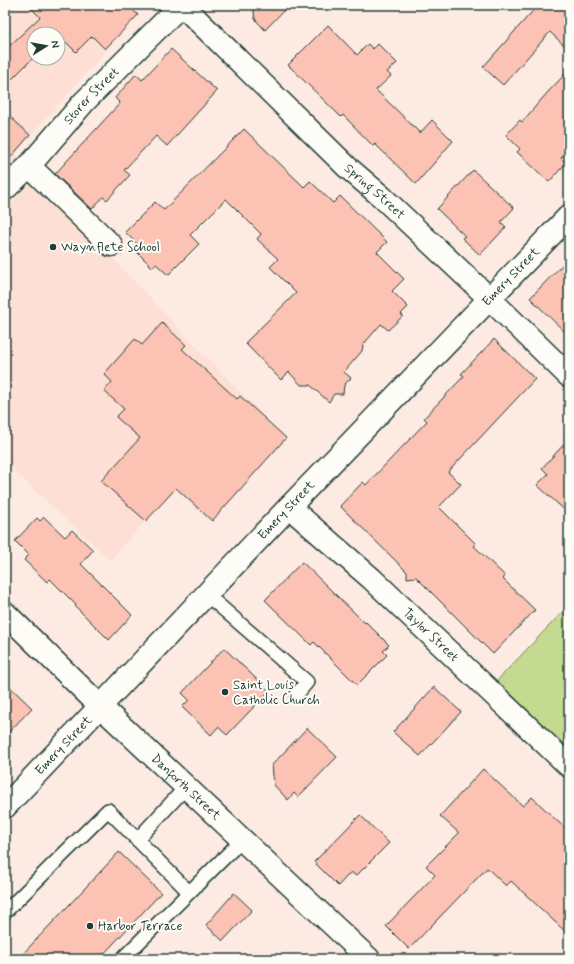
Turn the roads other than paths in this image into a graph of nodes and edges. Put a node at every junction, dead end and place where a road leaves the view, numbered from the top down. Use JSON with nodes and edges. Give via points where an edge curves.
{"nodes":[{"id":1,"x":182,"y":5,"type":"edge"},
{"id":2,"x":29,"y":166,"type":"junction"},
{"id":3,"x":5,"y":190,"type":"edge"},
{"id":4,"x":569,"y":216,"type":"edge"},
{"id":5,"x":111,"y":245,"type":"dead end"},
{"id":6,"x":490,"y":299,"type":"junction"},
{"id":7,"x":569,"y":376,"type":"edge"},
{"id":8,"x":289,"y":507,"type":"junction"},
{"id":9,"x":206,"y":594,"type":"junction"},
{"id":10,"x":5,"y":613,"type":"edge"},
{"id":11,"x":297,"y":694,"type":"dead end"},
{"id":12,"x":100,"y":706,"type":"junction"},
{"id":13,"x":569,"y":766,"type":"edge"},
{"id":14,"x":186,"y":787,"type":"junction"},
{"id":15,"x":5,"y":806,"type":"edge"},
{"id":16,"x":137,"y":840,"type":"junction"},
{"id":17,"x":242,"y":840,"type":"junction"},
{"id":18,"x":189,"y":892,"type":"junction"},
{"id":19,"x":5,"y":912,"type":"edge"},
{"id":20,"x":122,"y":959,"type":"edge"},
{"id":21,"x":369,"y":959,"type":"edge"}],
"edges":[{"from":1,"to":2,"type":"street","name":"Storer Street","via":[[84,102]]},
{"from":1,"to":6,"type":"street","name":"Spring Street","via":[[347,167]]},
{"from":2,"to":3,"type":"street","name":"Storer Street"},
{"from":2,"to":5,"type":"street"},
{"from":4,"to":6,"type":"street","name":"Emery Street"},
{"from":6,"to":7,"type":"street","name":"Spring Street"},
{"from":6,"to":8,"type":"street","name":"Emery Street"},
{"from":8,"to":9,"type":"street","name":"Emery Street"},
{"from":8,"to":13,"type":"street","name":"Taylor Street","via":[[372,579]]},
{"from":9,"to":11,"type":"lane","via":[[307,682]]},
{"from":9,"to":12,"type":"street","name":"Emery Street"},
{"from":10,"to":12,"type":"street","name":"Danforth Street"},
{"from":12,"to":14,"type":"street","name":"Danforth Street"},
{"from":12,"to":15,"type":"street","name":"Emery Street"},
{"from":14,"to":16,"type":"lane"},
{"from":14,"to":17,"type":"street","name":"Danforth Street"},
{"from":16,"to":18,"type":"lane"},
{"from":16,"to":19,"type":"lane","via":[[108,810]]},
{"from":17,"to":18,"type":"lane"},
{"from":17,"to":21,"type":"street","name":"Danforth Street"},
{"from":18,"to":20,"type":"lane"}]}
